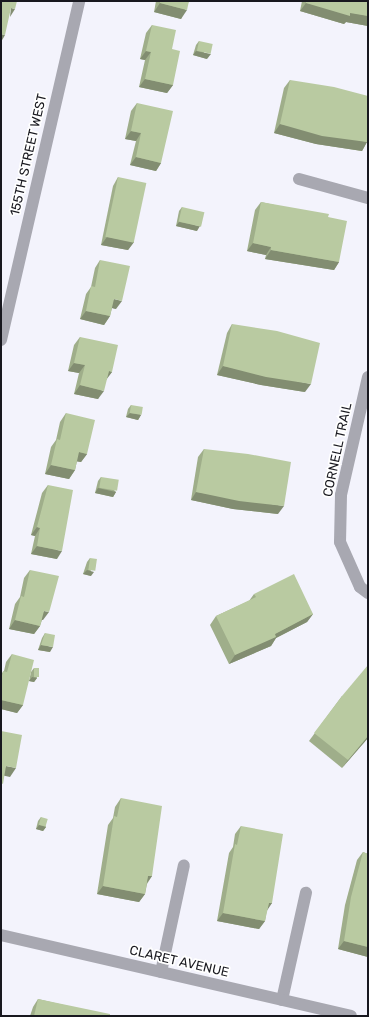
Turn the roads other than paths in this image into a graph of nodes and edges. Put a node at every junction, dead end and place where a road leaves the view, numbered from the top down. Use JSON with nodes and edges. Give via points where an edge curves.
{"nodes":[{"id":1,"x":79,"y":1,"type":"edge"},
{"id":2,"x":299,"y":179,"type":"dead end"},
{"id":3,"x":368,"y":198,"type":"edge"},
{"id":4,"x":1,"y":340,"type":"edge"},
{"id":5,"x":368,"y":377,"type":"edge"},
{"id":6,"x":368,"y":593,"type":"edge"},
{"id":7,"x":184,"y":865,"type":"dead end"},
{"id":8,"x":306,"y":893,"type":"dead end"},
{"id":9,"x":1,"y":935,"type":"edge"},
{"id":10,"x":161,"y":972,"type":"junction"},
{"id":11,"x":282,"y":1000,"type":"junction"},
{"id":12,"x":351,"y":1016,"type":"edge"}],
"edges":[{"from":1,"to":4,"type":"street","name":"155TH STREET WEST"},
{"from":2,"to":3,"type":"street"},
{"from":5,"to":6,"type":"street","name":"CORNELL TRAIL","via":[[341,495],[340,542],[360,587]]},
{"from":7,"to":10,"type":"street"},
{"from":8,"to":11,"type":"street"},
{"from":9,"to":10,"type":"street","name":"CLARET AVENUE"},
{"from":10,"to":11,"type":"street","name":"CLARET AVENUE"},
{"from":11,"to":12,"type":"street","name":"CLARET AVENUE"}]}
